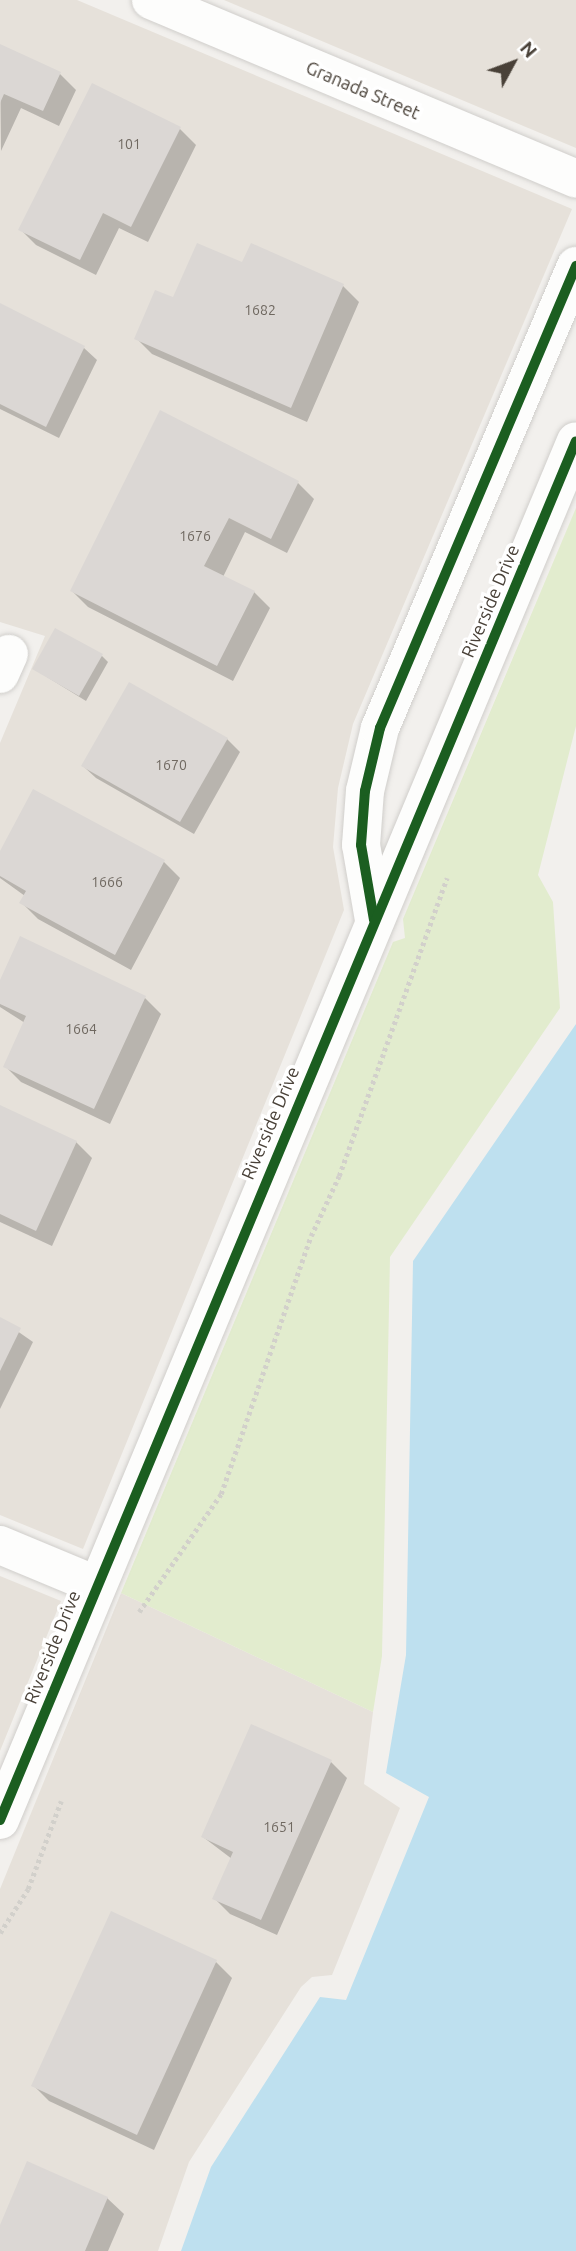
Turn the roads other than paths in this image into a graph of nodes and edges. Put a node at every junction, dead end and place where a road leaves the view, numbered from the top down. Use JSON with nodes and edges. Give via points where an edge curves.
{"nodes":[{"id":1,"x":151,"y":0,"type":"edge"},
{"id":2,"x":576,"y":179,"type":"edge"},
{"id":3,"x":576,"y":266,"type":"edge"},
{"id":4,"x":576,"y":442,"type":"edge"},
{"id":5,"x":374,"y":920,"type":"junction"},
{"id":6,"x":0,"y":1545,"type":"edge"},
{"id":7,"x":96,"y":1585,"type":"junction"},
{"id":8,"x":0,"y":1820,"type":"edge"}],
"edges":[{"from":1,"to":2,"type":"street","name":"Granada Street"},
{"from":3,"to":5,"type":"street","via":[[380,728],[365,791],[361,845]]},
{"from":4,"to":5,"type":"street","name":"Riverside Drive"},
{"from":5,"to":7,"type":"street","name":"Riverside Drive"},
{"from":6,"to":7,"type":"street"},
{"from":7,"to":8,"type":"street","name":"Riverside Drive"}]}
